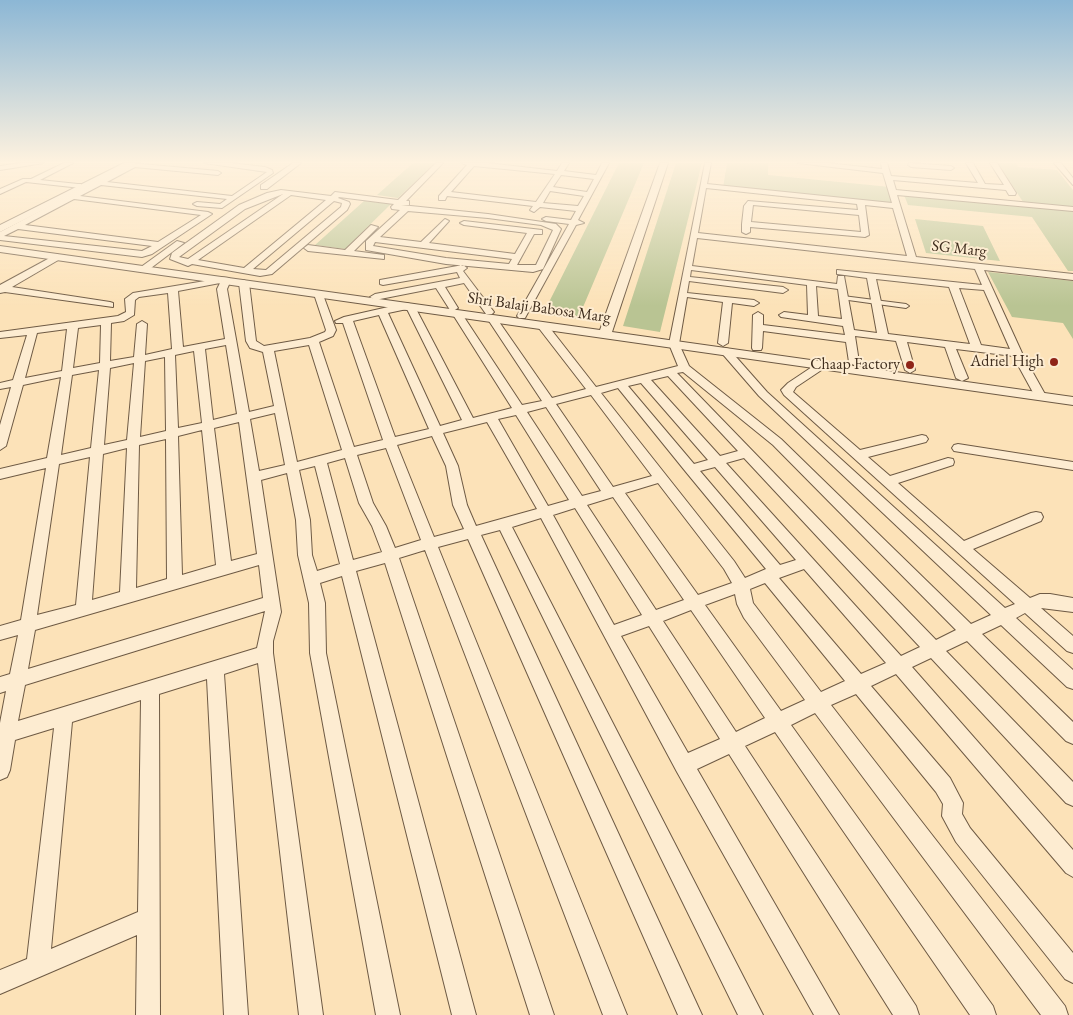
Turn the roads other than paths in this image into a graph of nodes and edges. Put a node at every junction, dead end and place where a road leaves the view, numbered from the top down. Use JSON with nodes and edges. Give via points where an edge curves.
{"nodes":[{"id":1,"x":35,"y":210,"type":"edge"},
{"id":2,"x":39,"y":210,"type":"edge"},
{"id":3,"x":48,"y":210,"type":"edge"},
{"id":4,"x":113,"y":210,"type":"edge"},
{"id":5,"x":197,"y":210,"type":"edge"},
{"id":6,"x":222,"y":210,"type":"edge"},
{"id":7,"x":237,"y":210,"type":"edge"},
{"id":8,"x":263,"y":210,"type":"edge"},
{"id":9,"x":320,"y":210,"type":"edge"},
{"id":10,"x":341,"y":210,"type":"edge"},
{"id":11,"x":352,"y":210,"type":"edge"},
{"id":12,"x":397,"y":210,"type":"edge"},
{"id":13,"x":398,"y":210,"type":"edge"},
{"id":14,"x":408,"y":210,"type":"edge"},
{"id":15,"x":422,"y":210,"type":"edge"},
{"id":16,"x":473,"y":210,"type":"edge"},
{"id":17,"x":534,"y":210,"type":"edge"},
{"id":18,"x":581,"y":210,"type":"edge"},
{"id":19,"x":584,"y":210,"type":"edge"},
{"id":20,"x":640,"y":210,"type":"edge"},
{"id":21,"x":646,"y":210,"type":"edge"},
{"id":22,"x":702,"y":210,"type":"edge"},
{"id":23,"x":748,"y":210,"type":"edge"},
{"id":24,"x":826,"y":210,"type":"edge"},
{"id":25,"x":862,"y":210,"type":"edge"},
{"id":26,"x":897,"y":210,"type":"edge"},
{"id":27,"x":227,"y":211,"type":"joint"},
{"id":28,"x":863,"y":214,"type":"junction"},
{"id":29,"x":530,"y":217,"type":"junction"},
{"id":30,"x":199,"y":221,"type":"junction"},
{"id":31,"x":445,"y":221,"type":"junction"},
{"id":32,"x":216,"y":222,"type":"junction"},
{"id":33,"x":577,"y":223,"type":"junction"},
{"id":34,"x":746,"y":224,"type":"junction"},
{"id":35,"x":0,"y":225,"type":"edge"},
{"id":36,"x":241,"y":225,"type":"junction"},
{"id":37,"x":16,"y":226,"type":"junction"},
{"id":38,"x":0,"y":229,"type":"edge"},
{"id":39,"x":532,"y":232,"type":"junction"},
{"id":40,"x":555,"y":234,"type":"junction"},
{"id":41,"x":0,"y":236,"type":"edge"},
{"id":42,"x":697,"y":236,"type":"junction"},
{"id":43,"x":374,"y":239,"type":"junction"},
{"id":44,"x":747,"y":241,"type":"junction"},
{"id":45,"x":0,"y":244,"type":"edge"},
{"id":46,"x":160,"y":245,"type":"junction"},
{"id":47,"x":423,"y":246,"type":"junction"},
{"id":48,"x":308,"y":248,"type":"junction"},
{"id":49,"x":0,"y":249,"type":"edge"},
{"id":50,"x":835,"y":251,"type":"junction"},
{"id":51,"x":347,"y":253,"type":"junction"},
{"id":52,"x":57,"y":256,"type":"junction"},
{"id":53,"x":518,"y":257,"type":"junction"},
{"id":54,"x":912,"y":259,"type":"junction"},
{"id":55,"x":188,"y":263,"type":"junction"},
{"id":56,"x":978,"y":266,"type":"junction"},
{"id":57,"x":147,"y":267,"type":"junction"},
{"id":58,"x":512,"y":267,"type":"junction"},
{"id":59,"x":460,"y":268,"type":"junction"},
{"id":60,"x":694,"y":268,"type":"junction"},
{"id":61,"x":840,"y":272,"type":"junction"},
{"id":62,"x":871,"y":275,"type":"junction"},
{"id":63,"x":245,"y":277,"type":"junction"},
{"id":64,"x":1073,"y":277,"type":"edge"},
{"id":65,"x":543,"y":278,"type":"junction"},
{"id":66,"x":692,"y":279,"type":"junction"},
{"id":67,"x":783,"y":279,"type":"junction"},
{"id":68,"x":223,"y":280,"type":"junction"},
{"id":69,"x":466,"y":280,"type":"junction"},
{"id":70,"x":269,"y":282,"type":"junction"},
{"id":71,"x":383,"y":282,"type":"dead end"},
{"id":72,"x":811,"y":282,"type":"junction"},
{"id":73,"x":439,"y":285,"type":"junction"},
{"id":74,"x":953,"y":285,"type":"junction"},
{"id":75,"x":842,"y":287,"type":"junction"},
{"id":76,"x":988,"y":288,"type":"junction"},
{"id":77,"x":1,"y":289,"type":"edge"},
{"id":78,"x":173,"y":289,"type":"junction"},
{"id":79,"x":783,"y":290,"type":"junction"},
{"id":80,"x":319,"y":294,"type":"junction"},
{"id":81,"x":689,"y":295,"type":"junction"},
{"id":82,"x":375,"y":297,"type":"junction"},
{"id":83,"x":843,"y":298,"type":"junction"},
{"id":84,"x":728,"y":300,"type":"junction"},
{"id":85,"x":754,"y":303,"type":"dead end"},
{"id":86,"x":783,"y":303,"type":"dead end"},
{"id":87,"x":875,"y":303,"type":"junction"},
{"id":88,"x":110,"y":305,"type":"dead end"},
{"id":89,"x":409,"y":306,"type":"junction"},
{"id":90,"x":906,"y":306,"type":"dead end"},
{"id":91,"x":454,"y":310,"type":"junction"},
{"id":92,"x":382,"y":311,"type":"junction"},
{"id":93,"x":491,"y":315,"type":"junction"},
{"id":94,"x":758,"y":315,"type":"dead end"},
{"id":95,"x":784,"y":315,"type":"dead end"},
{"id":96,"x":522,"y":316,"type":"junction"},
{"id":97,"x":539,"y":318,"type":"junction"},
{"id":98,"x":347,"y":319,"type":"junction"},
{"id":99,"x":813,"y":319,"type":"junction"},
{"id":100,"x":106,"y":321,"type":"junction"},
{"id":101,"x":329,"y":323,"type":"junction"},
{"id":102,"x":73,"y":324,"type":"junction"},
{"id":103,"x":142,"y":324,"type":"dead end"},
{"id":104,"x":0,"y":326,"type":"edge"},
{"id":105,"x":758,"y":327,"type":"junction"},
{"id":106,"x":19,"y":330,"type":"dead end"},
{"id":107,"x":33,"y":330,"type":"junction"},
{"id":108,"x":601,"y":330,"type":"junction"},
{"id":109,"x":848,"y":331,"type":"junction"},
{"id":110,"x":0,"y":335,"type":"edge"},
{"id":111,"x":883,"y":336,"type":"junction"},
{"id":112,"x":901,"y":339,"type":"junction"},
{"id":113,"x":231,"y":341,"type":"junction"},
{"id":114,"x":313,"y":341,"type":"junction"},
{"id":115,"x":677,"y":342,"type":"junction"},
{"id":116,"x":948,"y":344,"type":"junction"},
{"id":117,"x":199,"y":347,"type":"junction"},
{"id":118,"x":724,"y":347,"type":"junction"},
{"id":119,"x":756,"y":348,"type":"junction"},
{"id":120,"x":977,"y":348,"type":"junction"},
{"id":121,"x":268,"y":349,"type":"junction"},
{"id":122,"x":174,"y":352,"type":"junction"},
{"id":123,"x":1018,"y":353,"type":"junction"},
{"id":124,"x":139,"y":359,"type":"junction"},
{"id":125,"x":854,"y":362,"type":"junction"},
{"id":126,"x":822,"y":365,"type":"junction"},
{"id":127,"x":105,"y":366,"type":"junction"},
{"id":128,"x":677,"y":370,"type":"junction"},
{"id":129,"x":910,"y":370,"type":"junction"},
{"id":130,"x":67,"y":373,"type":"junction"},
{"id":131,"x":962,"y":378,"type":"junction"},
{"id":132,"x":644,"y":379,"type":"junction"},
{"id":133,"x":17,"y":383,"type":"junction"},
{"id":134,"x":622,"y":384,"type":"junction"},
{"id":135,"x":0,"y":386,"type":"edge"},
{"id":136,"x":594,"y":391,"type":"junction"},
{"id":137,"x":1038,"y":392,"type":"junction"},
{"id":138,"x":1073,"y":393,"type":"edge"},
{"id":139,"x":1073,"y":400,"type":"edge"},
{"id":140,"x":548,"y":402,"type":"junction"},
{"id":141,"x":281,"y":408,"type":"junction"},
{"id":142,"x":517,"y":410,"type":"junction"},
{"id":143,"x":490,"y":416,"type":"junction"},
{"id":144,"x":243,"y":417,"type":"junction"},
{"id":145,"x":469,"y":422,"type":"junction"},
{"id":146,"x":208,"y":425,"type":"junction"},
{"id":147,"x":436,"y":430,"type":"junction"},
{"id":148,"x":171,"y":434,"type":"junction"},
{"id":149,"x":922,"y":439,"type":"dead end"},
{"id":150,"x":133,"y":442,"type":"junction"},
{"id":151,"x":390,"y":442,"type":"junction"},
{"id":152,"x":0,"y":446,"type":"edge"},
{"id":153,"x":958,"y":448,"type":"dead end"},
{"id":154,"x":97,"y":450,"type":"junction"},
{"id":155,"x":349,"y":453,"type":"junction"},
{"id":156,"x":746,"y":453,"type":"junction"},
{"id":157,"x":858,"y":455,"type":"junction"},
{"id":158,"x":320,"y":460,"type":"junction"},
{"id":159,"x":54,"y":461,"type":"junction"},
{"id":160,"x":717,"y":461,"type":"junction"},
{"id":161,"x":948,"y":462,"type":"dead end"},
{"id":162,"x":1073,"y":466,"type":"edge"},
{"id":163,"x":292,"y":467,"type":"junction"},
{"id":164,"x":692,"y":469,"type":"junction"},
{"id":165,"x":0,"y":474,"type":"edge"},
{"id":166,"x":254,"y":477,"type":"junction"},
{"id":167,"x":661,"y":478,"type":"junction"},
{"id":168,"x":888,"y":482,"type":"junction"},
{"id":169,"x":613,"y":492,"type":"junction"},
{"id":170,"x":578,"y":502,"type":"junction"},
{"id":171,"x":545,"y":512,"type":"junction"},
{"id":172,"x":1036,"y":517,"type":"dead end"},
{"id":173,"x":504,"y":524,"type":"junction"},
{"id":174,"x":473,"y":532,"type":"junction"},
{"id":175,"x":431,"y":542,"type":"junction"},
{"id":176,"x":962,"y":547,"type":"junction"},
{"id":177,"x":390,"y":555,"type":"junction"},
{"id":178,"x":266,"y":557,"type":"junction"},
{"id":179,"x":806,"y":562,"type":"junction"},
{"id":180,"x":347,"y":567,"type":"junction"},
{"id":181,"x":224,"y":569,"type":"junction"},
{"id":182,"x":772,"y":573,"type":"junction"},
{"id":183,"x":311,"y":579,"type":"junction"},
{"id":184,"x":175,"y":583,"type":"junction"},
{"id":185,"x":741,"y":585,"type":"junction"},
{"id":186,"x":128,"y":597,"type":"junction"},
{"id":187,"x":272,"y":602,"type":"junction"},
{"id":188,"x":694,"y":604,"type":"junction"},
{"id":189,"x":1073,"y":605,"type":"edge"},
{"id":190,"x":1028,"y":606,"type":"junction"},
{"id":191,"x":83,"y":610,"type":"junction"},
{"id":192,"x":1004,"y":616,"type":"junction"},
{"id":193,"x":652,"y":620,"type":"junction"},
{"id":194,"x":28,"y":625,"type":"junction"},
{"id":195,"x":970,"y":632,"type":"junction"},
{"id":196,"x":0,"y":633,"type":"edge"},
{"id":197,"x":610,"y":633,"type":"junction"},
{"id":198,"x":1073,"y":646,"type":"edge"},
{"id":199,"x":934,"y":648,"type":"junction"},
{"id":200,"x":264,"y":653,"type":"junction"},
{"id":201,"x":899,"y":665,"type":"junction"},
{"id":202,"x":215,"y":668,"type":"junction"},
{"id":203,"x":16,"y":680,"type":"junction"},
{"id":204,"x":1073,"y":681,"type":"edge"},
{"id":205,"x":859,"y":684,"type":"junction"},
{"id":206,"x":0,"y":685,"type":"edge"},
{"id":207,"x":150,"y":688,"type":"junction"},
{"id":208,"x":818,"y":702,"type":"junction"},
{"id":209,"x":64,"y":716,"type":"junction"},
{"id":210,"x":777,"y":721,"type":"junction"},
{"id":211,"x":3,"y":735,"type":"edge"},
{"id":212,"x":1073,"y":735,"type":"edge"},
{"id":213,"x":731,"y":742,"type":"junction"},
{"id":214,"x":684,"y":765,"type":"junction"},
{"id":215,"x":0,"y":770,"type":"edge"},
{"id":216,"x":1073,"y":796,"type":"edge"},
{"id":217,"x":1073,"y":866,"type":"edge"},
{"id":218,"x":148,"y":918,"type":"junction"},
{"id":219,"x":38,"y":966,"type":"junction"},
{"id":220,"x":1073,"y":971,"type":"edge"},
{"id":221,"x":0,"y":982,"type":"edge"},
{"id":222,"x":148,"y":1015,"type":"edge"},
{"id":223,"x":236,"y":1015,"type":"edge"},
{"id":224,"x":311,"y":1015,"type":"edge"},
{"id":225,"x":388,"y":1015,"type":"edge"},
{"id":226,"x":464,"y":1015,"type":"edge"},
{"id":227,"x":542,"y":1015,"type":"edge"},
{"id":228,"x":615,"y":1015,"type":"edge"},
{"id":229,"x":690,"y":1015,"type":"edge"},
{"id":230,"x":751,"y":1015,"type":"edge"},
{"id":231,"x":827,"y":1015,"type":"edge"},
{"id":232,"x":907,"y":1015,"type":"edge"},
{"id":233,"x":984,"y":1015,"type":"edge"},
{"id":234,"x":1056,"y":1015,"type":"edge"}],
"edges":[{"from":1,"to":35,"type":"street"},
{"from":2,"to":38,"type":"street"},
{"from":3,"to":37,"type":"street"},
{"from":4,"to":30,"type":"street"},
{"from":5,"to":30,"type":"street","via":[[208,212]]},
{"from":6,"to":27,"type":"street"},
{"from":7,"to":32,"type":"street"},
{"from":8,"to":36,"type":"street"},
{"from":9,"to":63,"type":"street"},
{"from":10,"to":63,"type":"street","via":[[269,272]]},
{"from":11,"to":48,"type":"street"},
{"from":12,"to":51,"type":"street"},
{"from":13,"to":43,"type":"street"},
{"from":14,"to":31,"type":"street"},
{"from":15,"to":40,"type":"street","via":[[550,224],[556,228]]},
{"from":16,"to":29,"type":"street"},
{"from":17,"to":29,"type":"street"},
{"from":18,"to":33,"type":"street"},
{"from":19,"to":33,"type":"street"},
{"from":20,"to":108,"type":"street"},
{"from":21,"to":108,"type":"street"},
{"from":22,"to":42,"type":"street"},
{"from":23,"to":34,"type":"street"},
{"from":24,"to":28,"type":"street"},
{"from":25,"to":28,"type":"street"},
{"from":26,"to":54,"type":"street"},
{"from":27,"to":32,"type":"street"},
{"from":28,"to":34,"type":"street","via":[[866,234],[862,236]]},
{"from":29,"to":33,"type":"street"},
{"from":30,"to":46,"type":"street"},
{"from":31,"to":39,"type":"street"},
{"from":31,"to":47,"type":"street"},
{"from":32,"to":36,"type":"street"},
{"from":32,"to":55,"type":"street","via":[[174,258]]},
{"from":32,"to":57,"type":"street"},
{"from":33,"to":65,"type":"street"},
{"from":33,"to":97,"type":"street"},
{"from":34,"to":44,"type":"street"},
{"from":36,"to":55,"type":"street"},
{"from":37,"to":41,"type":"street"},
{"from":37,"to":46,"type":"street"},
{"from":39,"to":40,"type":"street"},
{"from":39,"to":53,"type":"street"},
{"from":40,"to":58,"type":"street","via":[[540,267]]},
{"from":41,"to":46,"type":"street","via":[[142,254]]},
{"from":42,"to":44,"type":"street","name":"SG Marg"},
{"from":42,"to":60,"type":"street"},
{"from":42,"to":115,"type":"street"},
{"from":43,"to":47,"type":"street"},
{"from":43,"to":58,"type":"street","via":[[368,247],[372,249]]},
{"from":44,"to":50,"type":"street","name":"SG Marg"},
{"from":45,"to":57,"type":"street","name":"Shri Balaji Babosa Marg"},
{"from":47,"to":53,"type":"street"},
{"from":48,"to":51,"type":"street"},
{"from":48,"to":70,"type":"street"},
{"from":49,"to":52,"type":"street","name":"Shri Balaji Babosa Marg"},
{"from":50,"to":54,"type":"street","name":"SG Marg"},
{"from":50,"to":61,"type":"street"},
{"from":51,"to":59,"type":"street"},
{"from":52,"to":57,"type":"street","name":"Shri Balaji Babosa Marg"},
{"from":52,"to":77,"type":"street"},
{"from":53,"to":58,"type":"street"},
{"from":54,"to":56,"type":"street","name":"SG Marg"},
{"from":55,"to":63,"type":"street"},
{"from":56,"to":64,"type":"street","name":"SG Marg"},
{"from":56,"to":76,"type":"street"},
{"from":57,"to":68,"type":"street","name":"Shri Balaji Babosa Marg"},
{"from":57,"to":70,"type":"street","name":"Shri Balaji Babosa Marg"},
{"from":59,"to":65,"type":"street"},
{"from":59,"to":69,"type":"street"},
{"from":59,"to":71,"type":"street"},
{"from":60,"to":66,"type":"street"},
{"from":60,"to":67,"type":"street"},
{"from":61,"to":62,"type":"street"},
{"from":61,"to":75,"type":"street"},
{"from":62,"to":74,"type":"street"},
{"from":62,"to":87,"type":"street"},
{"from":63,"to":68,"type":"street","name":"Shri Balaji Babosa Marg"},
{"from":63,"to":80,"type":"street","name":"Shri Balaji Babosa Marg"},
{"from":63,"to":121,"type":"street","via":[[252,341],[254,346]]},
{"from":65,"to":96,"type":"street"},
{"from":66,"to":79,"type":"street"},
{"from":66,"to":81,"type":"street"},
{"from":67,"to":72,"type":"street"},
{"from":67,"to":79,"type":"street"},
{"from":68,"to":78,"type":"street"},
{"from":68,"to":113,"type":"street"},
{"from":69,"to":73,"type":"street"},
{"from":69,"to":93,"type":"street"},
{"from":70,"to":82,"type":"street","name":"Shri Balaji Babosa Marg"},
{"from":72,"to":75,"type":"street"},
{"from":72,"to":99,"type":"street"},
{"from":73,"to":82,"type":"street"},
{"from":73,"to":91,"type":"street"},
{"from":74,"to":76,"type":"street"},
{"from":74,"to":120,"type":"street"},
{"from":75,"to":83,"type":"street"},
{"from":76,"to":123,"type":"street"},
{"from":77,"to":88,"type":"street"},
{"from":78,"to":100,"type":"street","via":[[132,296],[129,315]]},
{"from":78,"to":122,"type":"street"},
{"from":79,"to":86,"type":"street"},
{"from":80,"to":89,"type":"street","name":"Shri Balaji Babosa Marg"},
{"from":80,"to":101,"type":"street"},
{"from":81,"to":84,"type":"street"},
{"from":81,"to":115,"type":"street"},
{"from":82,"to":91,"type":"street","name":"Shri Balaji Babosa Marg"},
{"from":83,"to":87,"type":"street"},
{"from":83,"to":109,"type":"street"},
{"from":84,"to":85,"type":"street"},
{"from":84,"to":118,"type":"street"},
{"from":87,"to":90,"type":"street"},
{"from":87,"to":111,"type":"street"},
{"from":89,"to":91,"type":"street","name":"Shri Balaji Babosa Marg"},
{"from":89,"to":92,"type":"street"},
{"from":89,"to":145,"type":"street"},
{"from":91,"to":93,"type":"street","name":"Shri Balaji Babosa Marg"},
{"from":91,"to":142,"type":"street"},
{"from":92,"to":98,"type":"street"},
{"from":92,"to":147,"type":"street"},
{"from":93,"to":96,"type":"street","name":"Shri Balaji Babosa Marg"},
{"from":93,"to":97,"type":"street","name":"Shri Balaji Babosa Marg"},
{"from":93,"to":140,"type":"street"},
{"from":94,"to":105,"type":"street"},
{"from":95,"to":99,"type":"street"},
{"from":96,"to":108,"type":"street","name":"Shri Balaji Babosa Marg"},
{"from":97,"to":108,"type":"street","name":"Shri Balaji Babosa Marg"},
{"from":97,"to":136,"type":"street"},
{"from":98,"to":101,"type":"street"},
{"from":98,"to":151,"type":"street"},
{"from":99,"to":109,"type":"street"},
{"from":100,"to":102,"type":"street"},
{"from":100,"to":127,"type":"street"},
{"from":101,"to":114,"type":"street","via":[[329,334]]},
{"from":102,"to":107,"type":"street"},
{"from":102,"to":130,"type":"street"},
{"from":103,"to":124,"type":"street"},
{"from":104,"to":106,"type":"street"},
{"from":105,"to":109,"type":"street"},
{"from":105,"to":119,"type":"street"},
{"from":107,"to":110,"type":"street"},
{"from":107,"to":133,"type":"street"},
{"from":108,"to":115,"type":"street","name":"Shri Balaji Babosa Marg"},
{"from":109,"to":111,"type":"street"},
{"from":109,"to":125,"type":"street"},
{"from":111,"to":112,"type":"street"},
{"from":112,"to":116,"type":"street"},
{"from":112,"to":129,"type":"street"},
{"from":113,"to":117,"type":"street"},
{"from":113,"to":144,"type":"street"},
{"from":114,"to":121,"type":"street"},
{"from":114,"to":155,"type":"street"},
{"from":115,"to":118,"type":"street","name":"Shri Balaji Babosa Marg"},
{"from":115,"to":128,"type":"street"},
{"from":116,"to":120,"type":"street"},
{"from":116,"to":131,"type":"street"},
{"from":117,"to":122,"type":"street"},
{"from":117,"to":146,"type":"street"},
{"from":118,"to":119,"type":"street","name":"Shri Balaji Babosa Marg"},
{"from":118,"to":126,"type":"street","name":"Shri Balaji Babosa Marg"},
{"from":118,"to":192,"type":"street","via":[[763,394]]},
{"from":119,"to":125,"type":"street","name":"Shri Balaji Babosa Marg"},
{"from":120,"to":123,"type":"street"},
{"from":121,"to":141,"type":"street"},
{"from":122,"to":124,"type":"street"},
{"from":122,"to":148,"type":"street"},
{"from":123,"to":137,"type":"street"},
{"from":124,"to":127,"type":"street"},
{"from":124,"to":150,"type":"street"},
{"from":125,"to":129,"type":"street","name":"Shri Balaji Babosa Marg"},
{"from":126,"to":137,"type":"street","name":"Shri Balaji Babosa Marg"},
{"from":126,"to":157,"type":"street","via":[[787,390],[788,393]]},
{"from":127,"to":130,"type":"street"},
{"from":127,"to":154,"type":"street"},
{"from":128,"to":132,"type":"street"},
{"from":128,"to":156,"type":"street"},
{"from":128,"to":195,"type":"street","via":[[777,442]]},
{"from":129,"to":131,"type":"street","name":"Shri Balaji Babosa Marg"},
{"from":130,"to":133,"type":"street"},
{"from":130,"to":159,"type":"street"},
{"from":131,"to":137,"type":"street","name":"Shri Balaji Babosa Marg"},
{"from":132,"to":134,"type":"street"},
{"from":132,"to":160,"type":"street"},
{"from":133,"to":135,"type":"street"},
{"from":133,"to":152,"type":"street"},
{"from":134,"to":136,"type":"street"},
{"from":134,"to":164,"type":"street"},
{"from":136,"to":140,"type":"street"},
{"from":136,"to":167,"type":"street"},
{"from":137,"to":138,"type":"street","name":"Shri Balaji Babosa Marg"},
{"from":137,"to":139,"type":"street","name":"Shri Balaji Babosa Marg"},
{"from":140,"to":142,"type":"street"},
{"from":140,"to":169,"type":"street"},
{"from":141,"to":144,"type":"street"},
{"from":141,"to":163,"type":"street"},
{"from":142,"to":143,"type":"street"},
{"from":142,"to":170,"type":"street"},
{"from":143,"to":145,"type":"street"},
{"from":143,"to":171,"type":"street"},
{"from":144,"to":146,"type":"street"},
{"from":144,"to":166,"type":"street"},
{"from":145,"to":147,"type":"street"},
{"from":146,"to":148,"type":"street"},
{"from":146,"to":181,"type":"street"},
{"from":147,"to":151,"type":"street"},
{"from":147,"to":174,"type":"street","via":[[454,472],[460,505]]},
{"from":148,"to":150,"type":"street"},
{"from":148,"to":184,"type":"street"},
{"from":149,"to":157,"type":"street"},
{"from":150,"to":154,"type":"street"},
{"from":150,"to":186,"type":"street"},
{"from":151,"to":155,"type":"street"},
{"from":151,"to":175,"type":"street"},
{"from":153,"to":162,"type":"street"},
{"from":154,"to":159,"type":"street"},
{"from":154,"to":191,"type":"street"},
{"from":155,"to":158,"type":"street"},
{"from":155,"to":177,"type":"street","via":[[366,503],[380,526]]},
{"from":156,"to":160,"type":"street"},
{"from":156,"to":199,"type":"street"},
{"from":157,"to":168,"type":"street"},
{"from":158,"to":163,"type":"street"},
{"from":158,"to":180,"type":"street"},
{"from":159,"to":165,"type":"street"},
{"from":159,"to":194,"type":"street"},
{"from":160,"to":164,"type":"street"},
{"from":160,"to":179,"type":"street"},
{"from":161,"to":168,"type":"street"},
{"from":163,"to":166,"type":"street"},
{"from":163,"to":183,"type":"street"},
{"from":164,"to":182,"type":"street"},
{"from":166,"to":178,"type":"street"},
{"from":167,"to":169,"type":"street"},
{"from":167,"to":185,"type":"street"},
{"from":168,"to":176,"type":"street"},
{"from":169,"to":170,"type":"street"},
{"from":169,"to":188,"type":"street"},
{"from":170,"to":171,"type":"street"},
{"from":170,"to":193,"type":"street"},
{"from":171,"to":173,"type":"street"},
{"from":171,"to":197,"type":"street"},
{"from":172,"to":176,"type":"street"},
{"from":173,"to":174,"type":"street"},
{"from":173,"to":230,"type":"street"},
{"from":174,"to":175,"type":"street"},
{"from":174,"to":229,"type":"street"},
{"from":175,"to":177,"type":"street"},
{"from":175,"to":228,"type":"street"},
{"from":176,"to":190,"type":"street"},
{"from":177,"to":180,"type":"street"},
{"from":177,"to":227,"type":"street"},
{"from":178,"to":181,"type":"street"},
{"from":178,"to":187,"type":"street"},
{"from":179,"to":182,"type":"street"},
{"from":179,"to":201,"type":"street"},
{"from":180,"to":183,"type":"street"},
{"from":180,"to":226,"type":"street"},
{"from":181,"to":184,"type":"street"},
{"from":182,"to":185,"type":"street"},
{"from":182,"to":205,"type":"street"},
{"from":183,"to":225,"type":"street","via":[[316,603],[318,653]]},
{"from":184,"to":186,"type":"street"},
{"from":185,"to":188,"type":"street"},
{"from":185,"to":208,"type":"street","via":[[750,613]]},
{"from":186,"to":191,"type":"street"},
{"from":187,"to":200,"type":"street","via":[[273,612]]},
{"from":187,"to":203,"type":"street"},
{"from":188,"to":193,"type":"street"},
{"from":188,"to":210,"type":"street"},
{"from":189,"to":190,"type":"street","via":[[1040,601]]},
{"from":190,"to":192,"type":"street"},
{"from":190,"to":198,"type":"street"},
{"from":191,"to":194,"type":"street"},
{"from":192,"to":195,"type":"street"},
{"from":192,"to":204,"type":"street"},
{"from":193,"to":197,"type":"street"},
{"from":193,"to":213,"type":"street"},
{"from":194,"to":196,"type":"street"},
{"from":194,"to":203,"type":"street"},
{"from":195,"to":199,"type":"street"},
{"from":195,"to":212,"type":"street"},
{"from":197,"to":214,"type":"street"},
{"from":199,"to":201,"type":"street"},
{"from":199,"to":216,"type":"street"},
{"from":200,"to":202,"type":"street"},
{"from":200,"to":224,"type":"street"},
{"from":201,"to":205,"type":"street"},
{"from":201,"to":217,"type":"street"},
{"from":202,"to":207,"type":"street"},
{"from":202,"to":223,"type":"street"},
{"from":203,"to":206,"type":"street"},
{"from":203,"to":211,"type":"street"},
{"from":205,"to":208,"type":"street"},
{"from":205,"to":220,"type":"street","via":[[943,785],[953,803],[952,816],[963,835]]},
{"from":207,"to":209,"type":"street"},
{"from":207,"to":218,"type":"street"},
{"from":208,"to":210,"type":"street"},
{"from":208,"to":234,"type":"street"},
{"from":209,"to":211,"type":"street"},
{"from":209,"to":219,"type":"street"},
{"from":210,"to":213,"type":"street"},
{"from":210,"to":233,"type":"street"},
{"from":211,"to":215,"type":"street"},
{"from":213,"to":214,"type":"street"},
{"from":213,"to":232,"type":"street"},
{"from":214,"to":231,"type":"street"},
{"from":218,"to":219,"type":"street"},
{"from":218,"to":222,"type":"street"},
{"from":219,"to":221,"type":"street"}]}
